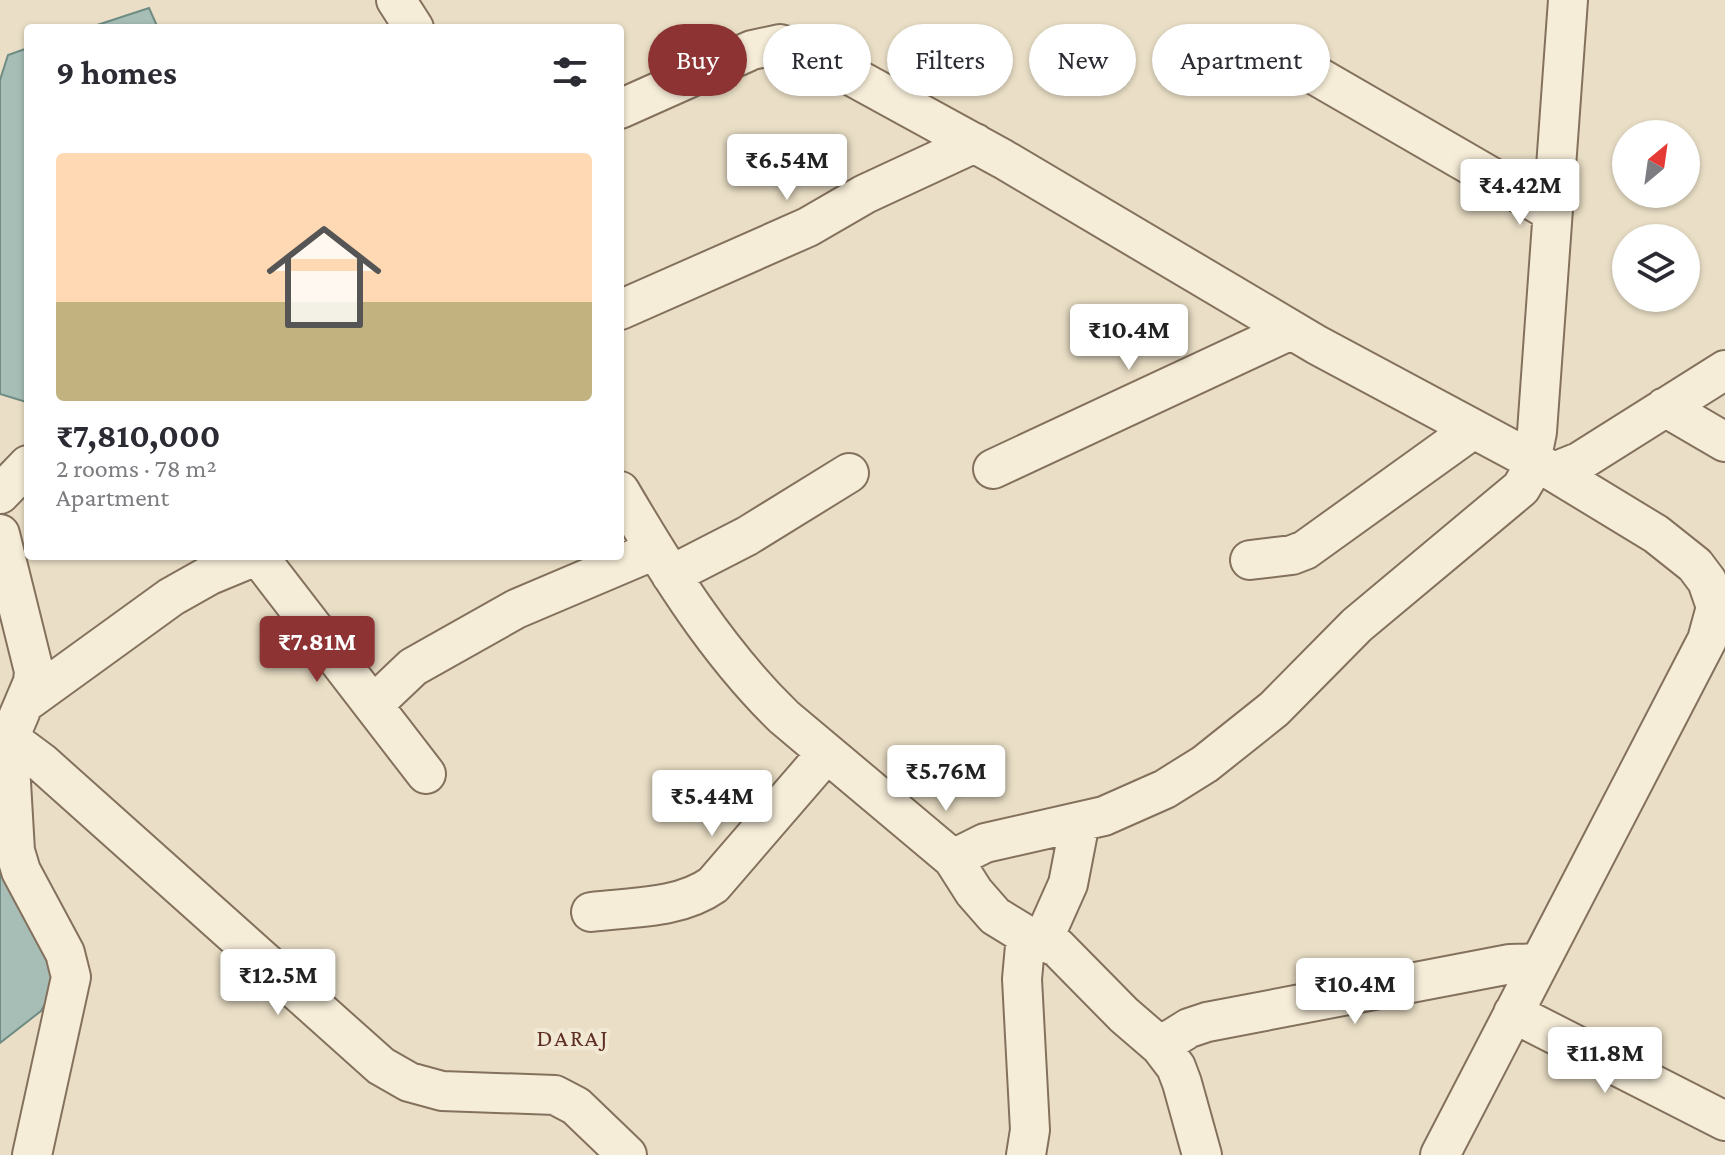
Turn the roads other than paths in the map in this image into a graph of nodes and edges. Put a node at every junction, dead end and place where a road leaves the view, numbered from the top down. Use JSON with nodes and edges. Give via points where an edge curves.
{"nodes":[{"id":1,"x":396,"y":0,"type":"edge"},
{"id":2,"x":1568,"y":0,"type":"edge"},
{"id":3,"x":411,"y":24,"type":"edge"},
{"id":4,"x":1330,"y":84,"type":"edge"},
{"id":5,"x":624,"y":107,"type":"edge"},
{"id":6,"x":975,"y":143,"type":"junction"},
{"id":7,"x":1552,"y":212,"type":"junction"},
{"id":8,"x":624,"y":308,"type":"edge"},
{"id":9,"x":1291,"y":330,"type":"junction"},
{"id":10,"x":1725,"y":370,"type":"edge"},
{"id":11,"x":1665,"y":407,"type":"junction"},
{"id":12,"x":1472,"y":430,"type":"junction"},
{"id":13,"x":1725,"y":442,"type":"edge"},
{"id":14,"x":1542,"y":467,"type":"junction"},
{"id":15,"x":24,"y":469,"type":"edge"},
{"id":16,"x":993,"y":469,"type":"dead end"},
{"id":17,"x":849,"y":473,"type":"dead end"},
{"id":18,"x":0,"y":494,"type":"edge"},
{"id":19,"x":624,"y":498,"type":"edge"},
{"id":20,"x":0,"y":534,"type":"edge"},
{"id":21,"x":247,"y":560,"type":"edge"},
{"id":22,"x":260,"y":560,"type":"edge"},
{"id":23,"x":1250,"y":560,"type":"dead end"},
{"id":24,"x":663,"y":562,"type":"junction"},
{"id":25,"x":1721,"y":602,"type":"edge"},
{"id":26,"x":26,"y":702,"type":"junction"},
{"id":27,"x":373,"y":705,"type":"junction"},
{"id":28,"x":10,"y":739,"type":"junction"},
{"id":29,"x":826,"y":754,"type":"junction"},
{"id":30,"x":426,"y":774,"type":"dead end"},
{"id":31,"x":1080,"y":822,"type":"junction"},
{"id":32,"x":953,"y":859,"type":"junction"},
{"id":33,"x":591,"y":912,"type":"dead end"},
{"id":34,"x":1034,"y":938,"type":"junction"},
{"id":35,"x":1538,"y":963,"type":"junction"},
{"id":36,"x":1513,"y":1013,"type":"junction"},
{"id":37,"x":1160,"y":1046,"type":"junction"},
{"id":38,"x":1725,"y":1121,"type":"edge"},
{"id":39,"x":32,"y":1155,"type":"edge"},
{"id":40,"x":627,"y":1155,"type":"edge"},
{"id":41,"x":1026,"y":1155,"type":"edge"},
{"id":42,"x":1202,"y":1155,"type":"edge"},
{"id":43,"x":1440,"y":1155,"type":"edge"}],
"edges":[{"from":1,"to":3,"type":"street"},
{"from":2,"to":7,"type":"street"},
{"from":4,"to":7,"type":"street"},
{"from":5,"to":6,"type":"street","via":[[752,50],[780,44],[806,51]]},
{"from":6,"to":8,"type":"street","via":[[808,227]]},
{"from":6,"to":9,"type":"street"},
{"from":7,"to":14,"type":"street","via":[[1537,432]]},
{"from":9,"to":12,"type":"street"},
{"from":9,"to":16,"type":"street"},
{"from":10,"to":11,"type":"street"},
{"from":11,"to":13,"type":"street"},
{"from":11,"to":14,"type":"street","via":[[1579,462]]},
{"from":12,"to":14,"type":"street"},
{"from":12,"to":23,"type":"street","via":[[1305,550]]},
{"from":14,"to":25,"type":"street","via":[[1677,549]]},
{"from":14,"to":31,"type":"street","via":[[1528,476],[1517,494],[1357,625],[1239,738],[1165,789]]},
{"from":15,"to":18,"type":"street"},
{"from":17,"to":24,"type":"street","via":[[760,528]]},
{"from":19,"to":24,"type":"street"},
{"from":20,"to":26,"type":"street","via":[[32,655],[33,682]]},
{"from":21,"to":26,"type":"street","via":[[171,597]]},
{"from":22,"to":27,"type":"street"},
{"from":24,"to":27,"type":"street","via":[[516,609],[413,667]]},
{"from":24,"to":29,"type":"street","via":[[757,692]]},
{"from":25,"to":35,"type":"street","via":[[1707,640]]},
{"from":26,"to":28,"type":"street"},
{"from":27,"to":30,"type":"street"},
{"from":28,"to":39,"type":"street","via":[[18,861],[70,970]]},
{"from":28,"to":40,"type":"street","via":[[381,1066],[409,1082],[442,1091],[555,1095],[576,1106]]},
{"from":29,"to":32,"type":"street"},
{"from":29,"to":33,"type":"street","via":[[701,894]]},
{"from":31,"to":32,"type":"street","via":[[985,843]]},
{"from":31,"to":34,"type":"street","via":[[1068,884]]},
{"from":32,"to":34,"type":"street","via":[[988,910]]},
{"from":34,"to":37,"type":"street","via":[[1057,947]]},
{"from":34,"to":41,"type":"street","via":[[1022,979],[1030,1130]]},
{"from":35,"to":36,"type":"street"},
{"from":35,"to":37,"type":"street","via":[[1207,1022]]},
{"from":36,"to":38,"type":"street"},
{"from":36,"to":43,"type":"street"},
{"from":37,"to":42,"type":"street","via":[[1179,1075]]}]}
